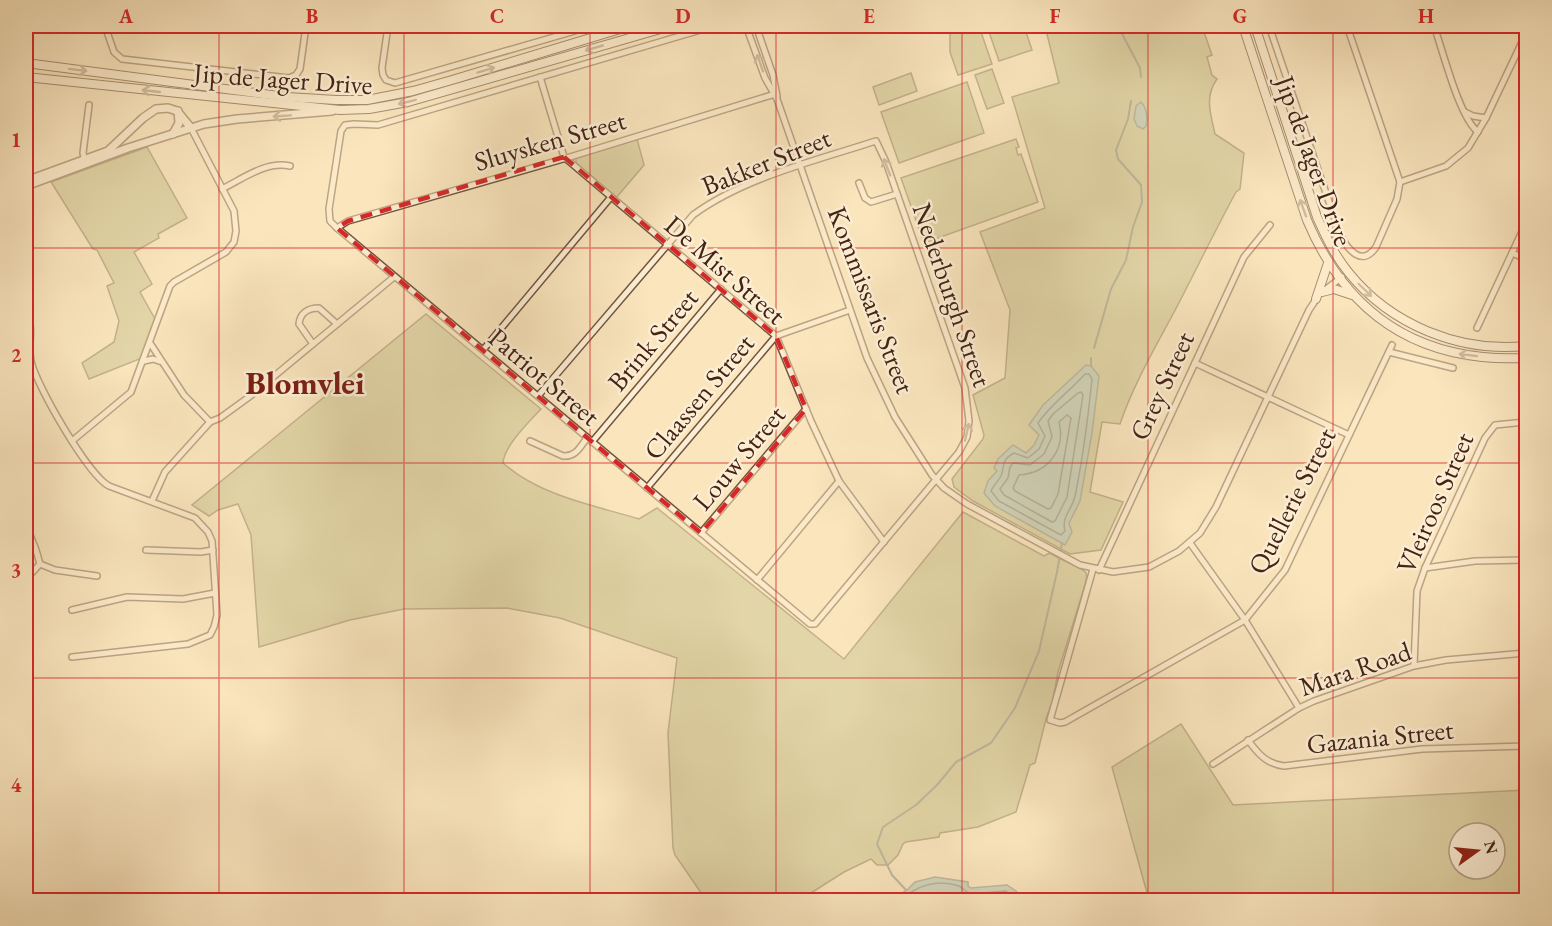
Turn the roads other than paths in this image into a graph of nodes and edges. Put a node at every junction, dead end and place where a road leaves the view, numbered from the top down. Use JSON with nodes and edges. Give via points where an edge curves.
{"nodes":[{"id":1,"x":105,"y":26,"type":"edge"},
{"id":2,"x":306,"y":26,"type":"edge"},
{"id":3,"x":388,"y":26,"type":"edge"},
{"id":4,"x":592,"y":26,"type":"edge"},
{"id":5,"x":630,"y":26,"type":"edge"},
{"id":6,"x":671,"y":26,"type":"edge"},
{"id":7,"x":714,"y":26,"type":"edge"},
{"id":8,"x":746,"y":26,"type":"edge"},
{"id":9,"x":756,"y":26,"type":"edge"},
{"id":10,"x":1243,"y":26,"type":"edge"},
{"id":11,"x":1255,"y":26,"type":"edge"},
{"id":12,"x":1269,"y":26,"type":"edge"},
{"id":13,"x":1347,"y":26,"type":"edge"},
{"id":14,"x":1434,"y":26,"type":"edge"},
{"id":15,"x":1525,"y":26,"type":"edge"},
{"id":16,"x":26,"y":33,"type":"edge"},
{"id":17,"x":28,"y":41,"type":"dead end"},
{"id":18,"x":26,"y":63,"type":"edge"},
{"id":19,"x":26,"y":77,"type":"edge"},
{"id":20,"x":540,"y":77,"type":"junction"},
{"id":21,"x":776,"y":96,"type":"junction"},
{"id":22,"x":89,"y":105,"type":"dead end"},
{"id":23,"x":340,"y":110,"type":"junction"},
{"id":24,"x":177,"y":111,"type":"junction"},
{"id":25,"x":1463,"y":111,"type":"junction"},
{"id":26,"x":1486,"y":118,"type":"junction"},
{"id":27,"x":190,"y":129,"type":"junction"},
{"id":28,"x":1478,"y":132,"type":"junction"},
{"id":29,"x":173,"y":134,"type":"junction"},
{"id":30,"x":876,"y":141,"type":"joint"},
{"id":31,"x":564,"y":157,"type":"junction"},
{"id":32,"x":85,"y":162,"type":"junction"},
{"id":33,"x":290,"y":166,"type":"dead end"},
{"id":34,"x":800,"y":166,"type":"junction"},
{"id":35,"x":26,"y":181,"type":"edge"},
{"id":36,"x":1400,"y":182,"type":"junction"},
{"id":37,"x":859,"y":183,"type":"dead end"},
{"id":38,"x":26,"y":186,"type":"edge"},
{"id":39,"x":222,"y":189,"type":"junction"},
{"id":40,"x":897,"y":194,"type":"junction"},
{"id":41,"x":611,"y":197,"type":"junction"},
{"id":42,"x":1527,"y":223,"type":"edge"},
{"id":43,"x":1270,"y":225,"type":"dead end"},
{"id":44,"x":337,"y":228,"type":"junction"},
{"id":45,"x":666,"y":243,"type":"junction"},
{"id":46,"x":1512,"y":253,"type":"junction"},
{"id":47,"x":1527,"y":260,"type":"edge"},
{"id":48,"x":1328,"y":263,"type":"junction"},
{"id":49,"x":1348,"y":272,"type":"junction"},
{"id":50,"x":394,"y":277,"type":"junction"},
{"id":51,"x":1339,"y":279,"type":"junction"},
{"id":52,"x":721,"y":289,"type":"junction"},
{"id":53,"x":1319,"y":295,"type":"junction"},
{"id":54,"x":1353,"y":295,"type":"junction"},
{"id":55,"x":26,"y":310,"type":"edge"},
{"id":56,"x":850,"y":310,"type":"junction"},
{"id":57,"x":337,"y":324,"type":"junction"},
{"id":58,"x":1477,"y":328,"type":"dead end"},
{"id":59,"x":776,"y":336,"type":"junction"},
{"id":60,"x":150,"y":343,"type":"junction"},
{"id":61,"x":313,"y":344,"type":"junction"},
{"id":62,"x":1392,"y":345,"type":"dead end"},
{"id":63,"x":1527,"y":346,"type":"edge"},
{"id":64,"x":483,"y":350,"type":"junction"},
{"id":65,"x":1389,"y":352,"type":"junction"},
{"id":66,"x":1527,"y":358,"type":"edge"},
{"id":67,"x":144,"y":361,"type":"junction"},
{"id":68,"x":164,"y":363,"type":"junction"},
{"id":69,"x":1195,"y":363,"type":"junction"},
{"id":70,"x":1453,"y":368,"type":"dead end"},
{"id":71,"x":538,"y":396,"type":"junction"},
{"id":72,"x":1268,"y":397,"type":"junction"},
{"id":73,"x":806,"y":409,"type":"junction"},
{"id":74,"x":210,"y":422,"type":"junction"},
{"id":75,"x":1527,"y":422,"type":"edge"},
{"id":76,"x":1349,"y":435,"type":"junction"},
{"id":77,"x":587,"y":438,"type":"junction"},
{"id":78,"x":72,"y":441,"type":"junction"},
{"id":79,"x":530,"y":441,"type":"dead end"},
{"id":80,"x":592,"y":442,"type":"junction"},
{"id":81,"x":839,"y":481,"type":"junction"},
{"id":82,"x":936,"y":481,"type":"junction"},
{"id":83,"x":647,"y":488,"type":"junction"},
{"id":84,"x":152,"y":501,"type":"junction"},
{"id":85,"x":26,"y":525,"type":"edge"},
{"id":86,"x":701,"y":533,"type":"junction"},
{"id":87,"x":885,"y":542,"type":"junction"},
{"id":88,"x":1190,"y":543,"type":"junction"},
{"id":89,"x":146,"y":550,"type":"dead end"},
{"id":90,"x":213,"y":550,"type":"junction"},
{"id":91,"x":1527,"y":560,"type":"edge"},
{"id":92,"x":40,"y":564,"type":"junction"},
{"id":93,"x":1425,"y":568,"type":"junction"},
{"id":94,"x":1096,"y":569,"type":"junction"},
{"id":95,"x":97,"y":576,"type":"dead end"},
{"id":96,"x":26,"y":579,"type":"edge"},
{"id":97,"x":757,"y":579,"type":"junction"},
{"id":98,"x":215,"y":593,"type":"junction"},
{"id":99,"x":72,"y":610,"type":"dead end"},
{"id":100,"x":1245,"y":620,"type":"junction"},
{"id":101,"x":810,"y":624,"type":"joint"},
{"id":102,"x":1527,"y":653,"type":"edge"},
{"id":103,"x":72,"y":657,"type":"dead end"},
{"id":104,"x":1414,"y":666,"type":"junction"},
{"id":105,"x":1299,"y":708,"type":"junction"},
{"id":106,"x":1050,"y":720,"type":"joint"},
{"id":107,"x":1248,"y":740,"type":"junction"},
{"id":108,"x":1527,"y":746,"type":"edge"},
{"id":109,"x":1213,"y":764,"type":"dead end"}],
"edges":[{"from":1,"to":2,"type":"street","via":[[112,48],[122,59],[285,78],[299,72]]},
{"from":3,"to":4,"type":"street","via":[[382,65],[384,77],[392,83]]},
{"from":18,"to":5,"type":"main road","name":"Jip de Jager Drive","one_way":true,"via":[[287,97],[367,100],[432,86]]},
{"from":6,"to":23,"type":"main road","name":"Jip de Jager Drive","one_way":true,"via":[[408,102]]},
{"from":7,"to":20,"type":"street"},
{"from":21,"to":8,"type":"street","name":"Kommissaris Street","one_way":true,"via":[[765,78]]},
{"from":9,"to":21,"type":"street","name":"Kommissaris Street"},
{"from":48,"to":10,"type":"main road","name":"Jip de Jager Drive","one_way":true,"via":[[1300,202]]},
{"from":11,"to":49,"type":"main road","name":"Jip de Jager Drive","via":[[1317,217]]},
{"from":12,"to":36,"type":"street","via":[[1340,234],[1351,252],[1367,255],[1376,247],[1397,199]]},
{"from":13,"to":36,"type":"street"},
{"from":14,"to":25,"type":"street"},
{"from":15,"to":26,"type":"street","via":[[1523,40]]},
{"from":16,"to":17,"type":"street"},
{"from":23,"to":19,"type":"main road","name":"Jip de Jager Drive","one_way":true},
{"from":20,"to":31,"type":"street"},
{"from":20,"to":44,"type":"street","via":[[378,125],[345,125],[328,212]]},
{"from":21,"to":31,"type":"street","name":"Sluysken Street"},
{"from":21,"to":34,"type":"street","name":"Kommissaris Street"},
{"from":22,"to":32,"type":"street"},
{"from":23,"to":27,"type":"street","one_way":true,"via":[[220,121]]},
{"from":24,"to":27,"type":"street"},
{"from":24,"to":29,"type":"street","via":[[178,123]]},
{"from":24,"to":32,"type":"street","via":[[152,111],[113,147]]},
{"from":25,"to":26,"type":"street"},
{"from":25,"to":28,"type":"street"},
{"from":26,"to":28,"type":"street"},
{"from":27,"to":29,"type":"street"},
{"from":27,"to":39,"type":"street"},
{"from":28,"to":36,"type":"street","via":[[1462,154],[1446,166]]},
{"from":29,"to":32,"type":"street"},
{"from":30,"to":34,"type":"street","name":"Bakker Street"},
{"from":40,"to":30,"type":"street","name":"Nederburgh Street","one_way":true},
{"from":31,"to":41,"type":"street","name":"De Mist Street"},
{"from":31,"to":44,"type":"street","name":"Sluysken Street","via":[[348,221]]},
{"from":32,"to":35,"type":"street"},
{"from":32,"to":38,"type":"street"},
{"from":33,"to":39,"type":"street","via":[[266,167]]},
{"from":34,"to":45,"type":"street","name":"Bakker Street","via":[[751,183],[707,205]]},
{"from":34,"to":56,"type":"street","name":"Kommissaris Street"},
{"from":37,"to":40,"type":"street","via":[[871,202]]},
{"from":39,"to":60,"type":"street","via":[[237,221],[234,242],[223,254],[170,286]]},
{"from":82,"to":40,"type":"street","name":"Nederburgh Street","one_way":true,"via":[[963,445],[969,408]]},
{"from":41,"to":45,"type":"street","name":"De Mist Street"},
{"from":41,"to":64,"type":"street"},
{"from":42,"to":46,"type":"street"},
{"from":43,"to":69,"type":"street","name":"Grey Street","via":[[1244,257]]},
{"from":44,"to":50,"type":"street","name":"Patriot Street"},
{"from":45,"to":52,"type":"street","name":"De Mist Street"},
{"from":45,"to":71,"type":"street","name":"Bakker Street"},
{"from":46,"to":47,"type":"street"},
{"from":46,"to":58,"type":"street"},
{"from":48,"to":51,"type":"main road","name":"Jip de Jager Drive"},
{"from":48,"to":53,"type":"main road"},
{"from":49,"to":51,"type":"street","name":"Kommissaris Street"},
{"from":49,"to":63,"type":"main road","name":"Jip de Jager Drive","one_way":true,"via":[[1387,309],[1428,332],[1466,343]]},
{"from":50,"to":57,"type":"street"},
{"from":50,"to":64,"type":"street","name":"Patriot Street"},
{"from":51,"to":53,"type":"street","name":"Kommissaris Street"},
{"from":51,"to":54,"type":"main road","name":"Jip de Jager Drive"},
{"from":52,"to":59,"type":"street","name":"De Mist Street"},
{"from":52,"to":80,"type":"street","name":"Brink Street"},
{"from":53,"to":54,"type":"main road","via":[[1334,289]]},
{"from":53,"to":72,"type":"street","name":"Kommissaris Street"},
{"from":66,"to":54,"type":"main road","name":"Jip de Jager Drive","one_way":true,"via":[[1462,355],[1429,346],[1394,329]]},
{"from":55,"to":78,"type":"street","via":[[31,327],[32,365]]},
{"from":56,"to":59,"type":"street","name":"Claassen Street"},
{"from":56,"to":82,"type":"street","name":"Kommissaris Street","via":[[895,417]]},
{"from":57,"to":61,"type":"street"},
{"from":57,"to":61,"type":"street","via":[[319,308],[300,316],[299,324]]},
{"from":59,"to":73,"type":"street","name":"De Mist Street"},
{"from":59,"to":83,"type":"street","name":"Claassen Street"},
{"from":60,"to":67,"type":"street"},
{"from":60,"to":68,"type":"street"},
{"from":61,"to":74,"type":"street","via":[[249,397]]},
{"from":62,"to":65,"type":"street","name":"Quellerie Street"},
{"from":64,"to":71,"type":"street","name":"Patriot Street"},
{"from":65,"to":70,"type":"street"},
{"from":65,"to":76,"type":"street","name":"Quellerie Street"},
{"from":67,"to":68,"type":"street"},
{"from":67,"to":78,"type":"street","via":[[131,392]]},
{"from":68,"to":74,"type":"street","via":[[184,395]]},
{"from":69,"to":72,"type":"street"},
{"from":69,"to":94,"type":"street","name":"Grey Street"},
{"from":71,"to":77,"type":"street","name":"Patriot Street"},
{"from":72,"to":76,"type":"street"},
{"from":72,"to":88,"type":"street","name":"Kommissaris Street","via":[[1216,507]]},
{"from":73,"to":81,"type":"street","name":"De Mist Street"},
{"from":73,"to":86,"type":"street","name":"Louw Street"},
{"from":74,"to":84,"type":"street","via":[[165,472]]},
{"from":75,"to":93,"type":"street","name":"Vleiroos Street","via":[[1495,425],[1488,432]]},
{"from":76,"to":100,"type":"street","name":"Quellerie Street","via":[[1285,570]]},
{"from":77,"to":79,"type":"street","via":[[576,453],[568,456]]},
{"from":77,"to":80,"type":"street","name":"Patriot Street"},
{"from":78,"to":84,"type":"street","via":[[105,484]]},
{"from":80,"to":83,"type":"street","name":"Patriot Street"},
{"from":81,"to":87,"type":"street","name":"De Mist Street"},
{"from":81,"to":97,"type":"street"},
{"from":82,"to":87,"type":"street","name":"Nederburgh Street"},
{"from":82,"to":94,"type":"street","name":"Kommissaris Street","via":[[953,496],[1061,556]]},
{"from":83,"to":86,"type":"street","name":"Patriot Street"},
{"from":84,"to":90,"type":"street","via":[[202,525],[211,536]]},
{"from":85,"to":92,"type":"street"},
{"from":86,"to":97,"type":"street","name":"Patriot Street"},
{"from":87,"to":101,"type":"street","name":"Nederburgh Street","via":[[815,624]]},
{"from":88,"to":94,"type":"street","name":"Kommissaris Street","via":[[1149,567],[1113,572]]},
{"from":88,"to":100,"type":"street"},
{"from":89,"to":90,"type":"street"},
{"from":90,"to":98,"type":"street"},
{"from":91,"to":93,"type":"street","via":[[1475,561]]},
{"from":92,"to":95,"type":"street"},
{"from":92,"to":96,"type":"street"},
{"from":93,"to":104,"type":"street","name":"Vleiroos Street","via":[[1416,600]]},
{"from":94,"to":106,"type":"street","name":"Grey Street"},
{"from":97,"to":101,"type":"street","name":"Patriot Street"},
{"from":98,"to":99,"type":"street","via":[[174,600],[127,597]]},
{"from":98,"to":103,"type":"street","via":[[214,627],[210,635],[197,641]]},
{"from":100,"to":105,"type":"street"},
{"from":100,"to":106,"type":"street","name":"Quellerie Street","via":[[1065,722]]},
{"from":102,"to":104,"type":"street","name":"Mara Road"},
{"from":104,"to":105,"type":"street","name":"Mara Road"},
{"from":105,"to":107,"type":"street","name":"Mara Road"},
{"from":107,"to":108,"type":"street","name":"Gazania Street","via":[[1263,758],[1284,766],[1422,749]]},
{"from":107,"to":109,"type":"street","name":"Mara Road"}]}
